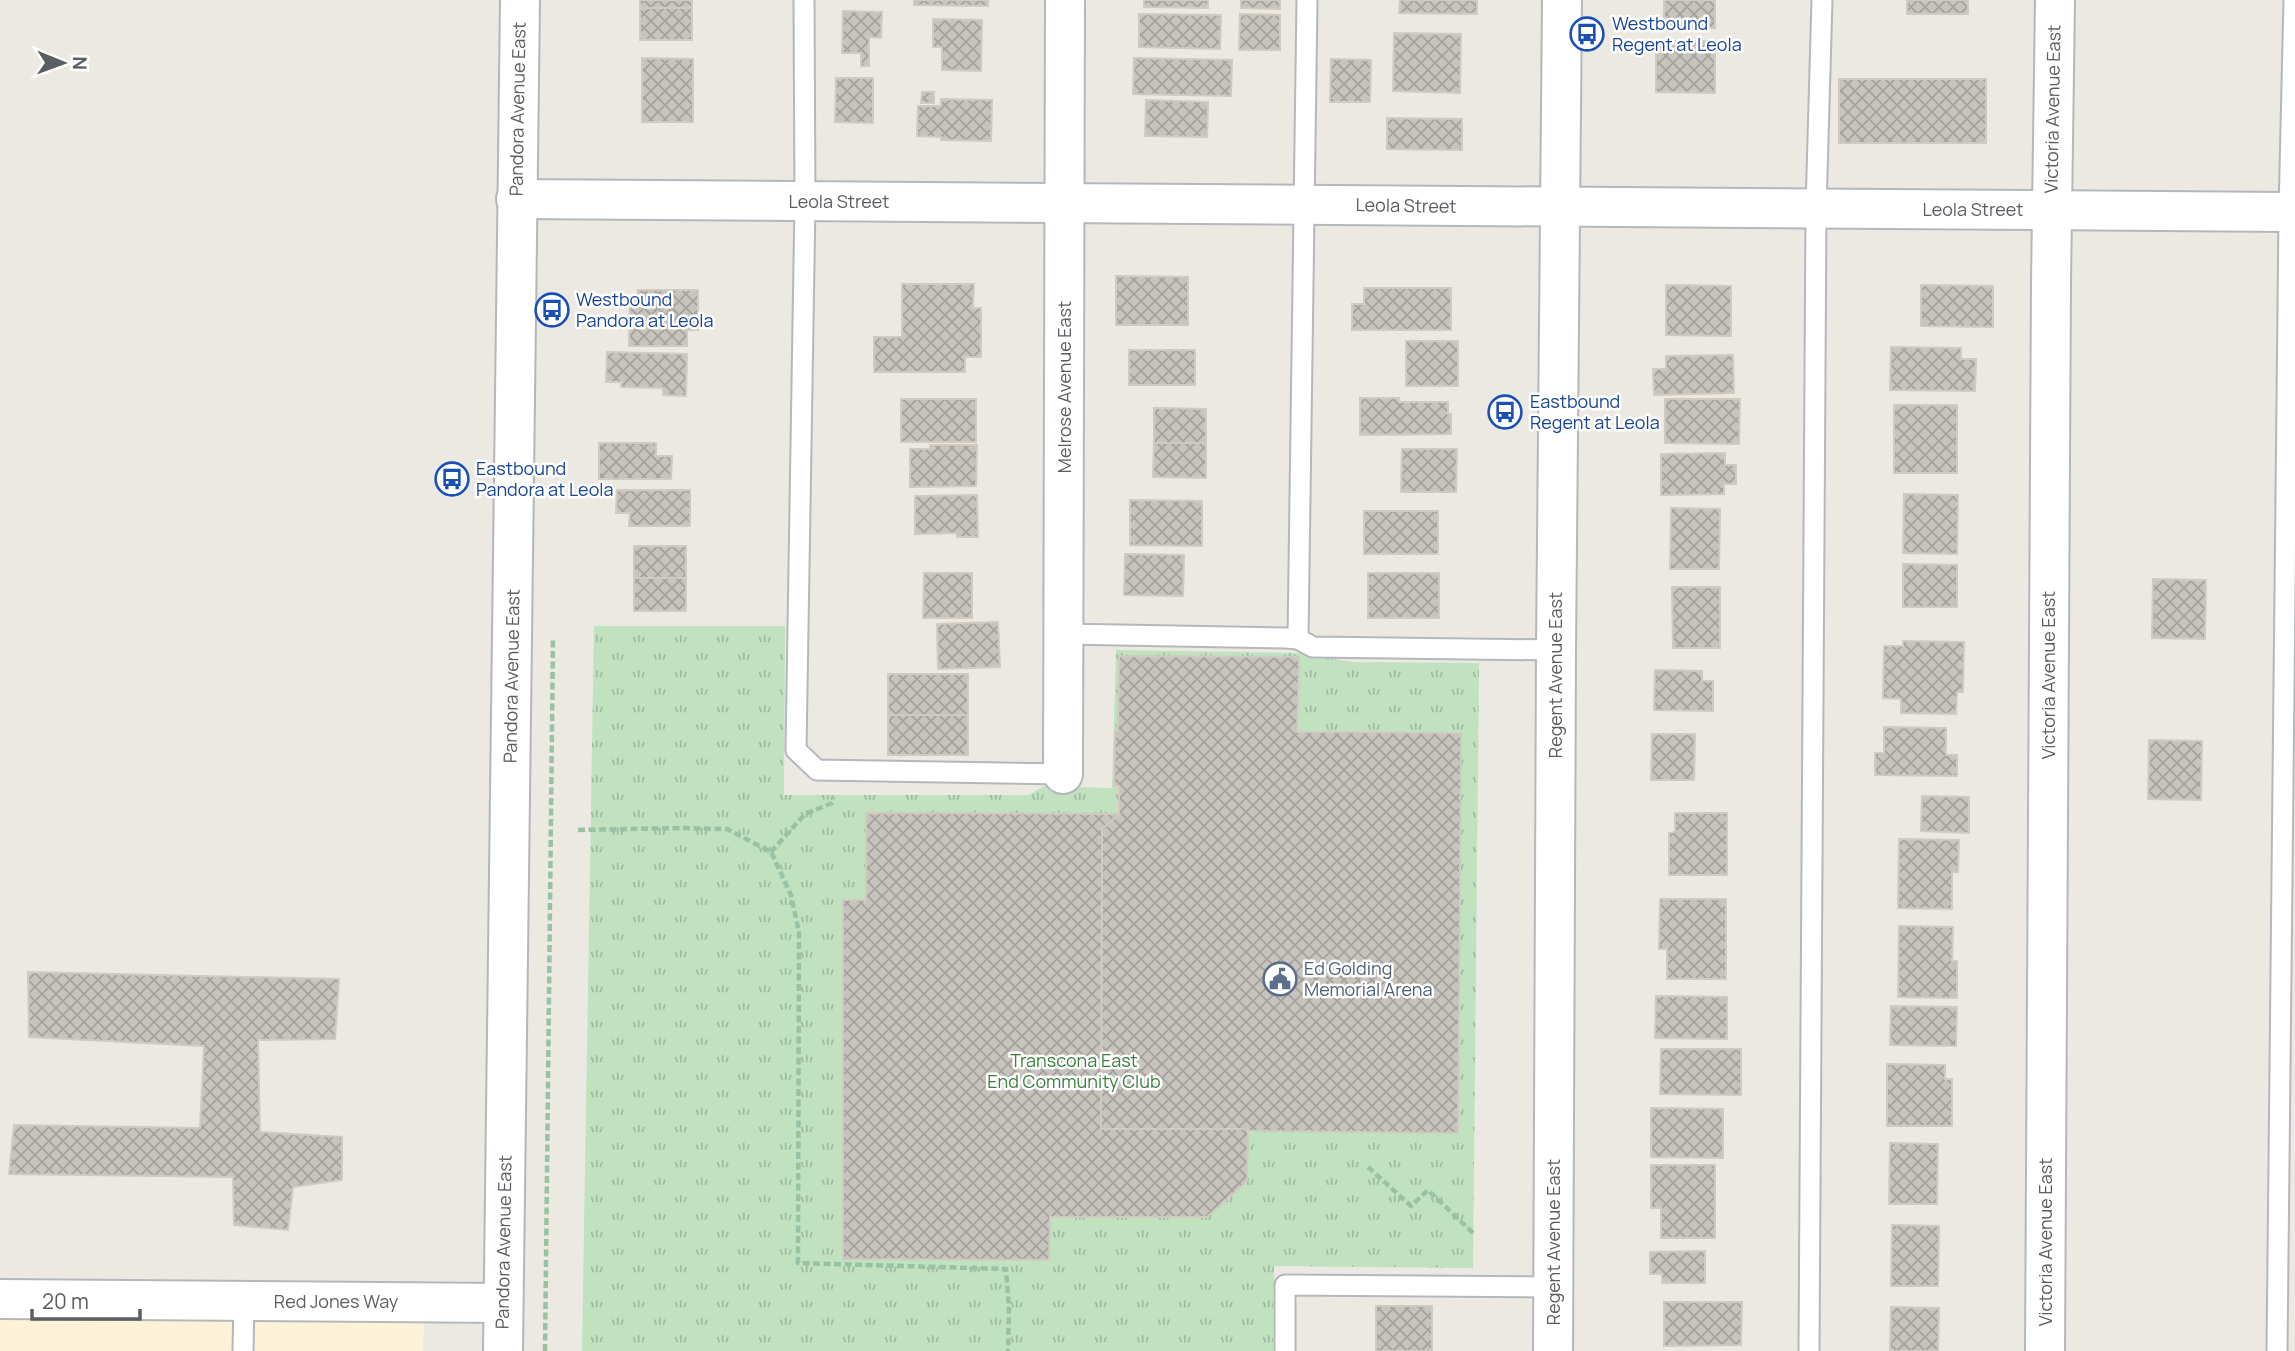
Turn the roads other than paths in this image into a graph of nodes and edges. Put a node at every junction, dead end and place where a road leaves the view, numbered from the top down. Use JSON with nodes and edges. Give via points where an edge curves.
{"nodes":[{"id":1,"x":520,"y":0,"type":"edge"},
{"id":2,"x":804,"y":0,"type":"edge"},
{"id":3,"x":1065,"y":0,"type":"edge"},
{"id":4,"x":1307,"y":0,"type":"edge"},
{"id":5,"x":1562,"y":0,"type":"edge"},
{"id":6,"x":1822,"y":0,"type":"edge"},
{"id":7,"x":2055,"y":0,"type":"edge"},
{"id":8,"x":2294,"y":0,"type":"edge"},
{"id":9,"x":516,"y":199,"type":"junction"},
{"id":10,"x":805,"y":202,"type":"junction"},
{"id":11,"x":1066,"y":203,"type":"junction"},
{"id":12,"x":1304,"y":205,"type":"junction"},
{"id":13,"x":1562,"y":207,"type":"junction"},
{"id":14,"x":1816,"y":209,"type":"junction"},
{"id":15,"x":2052,"y":210,"type":"junction"},
{"id":16,"x":2292,"y":212,"type":"edge"},
{"id":17,"x":1063,"y":634,"type":"junction"},
{"id":18,"x":1298,"y":639,"type":"junction"},
{"id":19,"x":1556,"y":650,"type":"junction"},
{"id":20,"x":1063,"y":774,"type":"joint"},
{"id":21,"x":1554,"y":1287,"type":"junction"},
{"id":22,"x":0,"y":1299,"type":"edge"},
{"id":23,"x":244,"y":1301,"type":"junction"},
{"id":24,"x":503,"y":1303,"type":"junction"},
{"id":25,"x":243,"y":1351,"type":"edge"},
{"id":26,"x":503,"y":1351,"type":"edge"},
{"id":27,"x":1285,"y":1351,"type":"edge"},
{"id":28,"x":1553,"y":1351,"type":"edge"},
{"id":29,"x":1809,"y":1351,"type":"edge"},
{"id":30,"x":2045,"y":1351,"type":"edge"},
{"id":31,"x":2277,"y":1351,"type":"edge"}],
"edges":[{"from":1,"to":9,"type":"street","name":"Pandora Avenue East"},
{"from":2,"to":10,"type":"lane"},
{"from":3,"to":11,"type":"street","name":"Melrose Avenue East"},
{"from":4,"to":12,"type":"lane"},
{"from":5,"to":13,"type":"street","name":"Regent Avenue East"},
{"from":6,"to":14,"type":"lane"},
{"from":7,"to":15,"type":"street","name":"Victoria Avenue East"},
{"from":8,"to":16,"type":"lane"},
{"from":9,"to":10,"type":"street","name":"Leola Street"},
{"from":9,"to":24,"type":"street","name":"Pandora Avenue East"},
{"from":10,"to":11,"type":"street","name":"Leola Street"},
{"from":10,"to":20,"type":"lane","via":[[796,750],[817,770]]},
{"from":11,"to":12,"type":"street","name":"Leola Street"},
{"from":11,"to":17,"type":"street","name":"Melrose Avenue East"},
{"from":12,"to":13,"type":"street","name":"Leola Street"},
{"from":12,"to":18,"type":"lane"},
{"from":13,"to":14,"type":"street","name":"Leola Street"},
{"from":13,"to":19,"type":"street","name":"Regent Avenue East"},
{"from":14,"to":15,"type":"street","name":"Leola Street"},
{"from":14,"to":29,"type":"lane"},
{"from":15,"to":16,"type":"street","name":"Leola Street"},
{"from":15,"to":30,"type":"street","name":"Victoria Avenue East"},
{"from":16,"to":31,"type":"lane"},
{"from":17,"to":18,"type":"lane"},
{"from":17,"to":20,"type":"street","name":"Melrose Avenue East"},
{"from":18,"to":19,"type":"lane","via":[[1313,647]]},
{"from":19,"to":21,"type":"street","name":"Regent Avenue East"},
{"from":21,"to":27,"type":"lane","via":[[1285,1285]]},
{"from":21,"to":28,"type":"street","name":"Regent Avenue East"},
{"from":22,"to":23,"type":"street","name":"Red Jones Way"},
{"from":23,"to":24,"type":"street","name":"Red Jones Way"},
{"from":23,"to":25,"type":"lane"},
{"from":24,"to":26,"type":"street","name":"Pandora Avenue East"}]}
